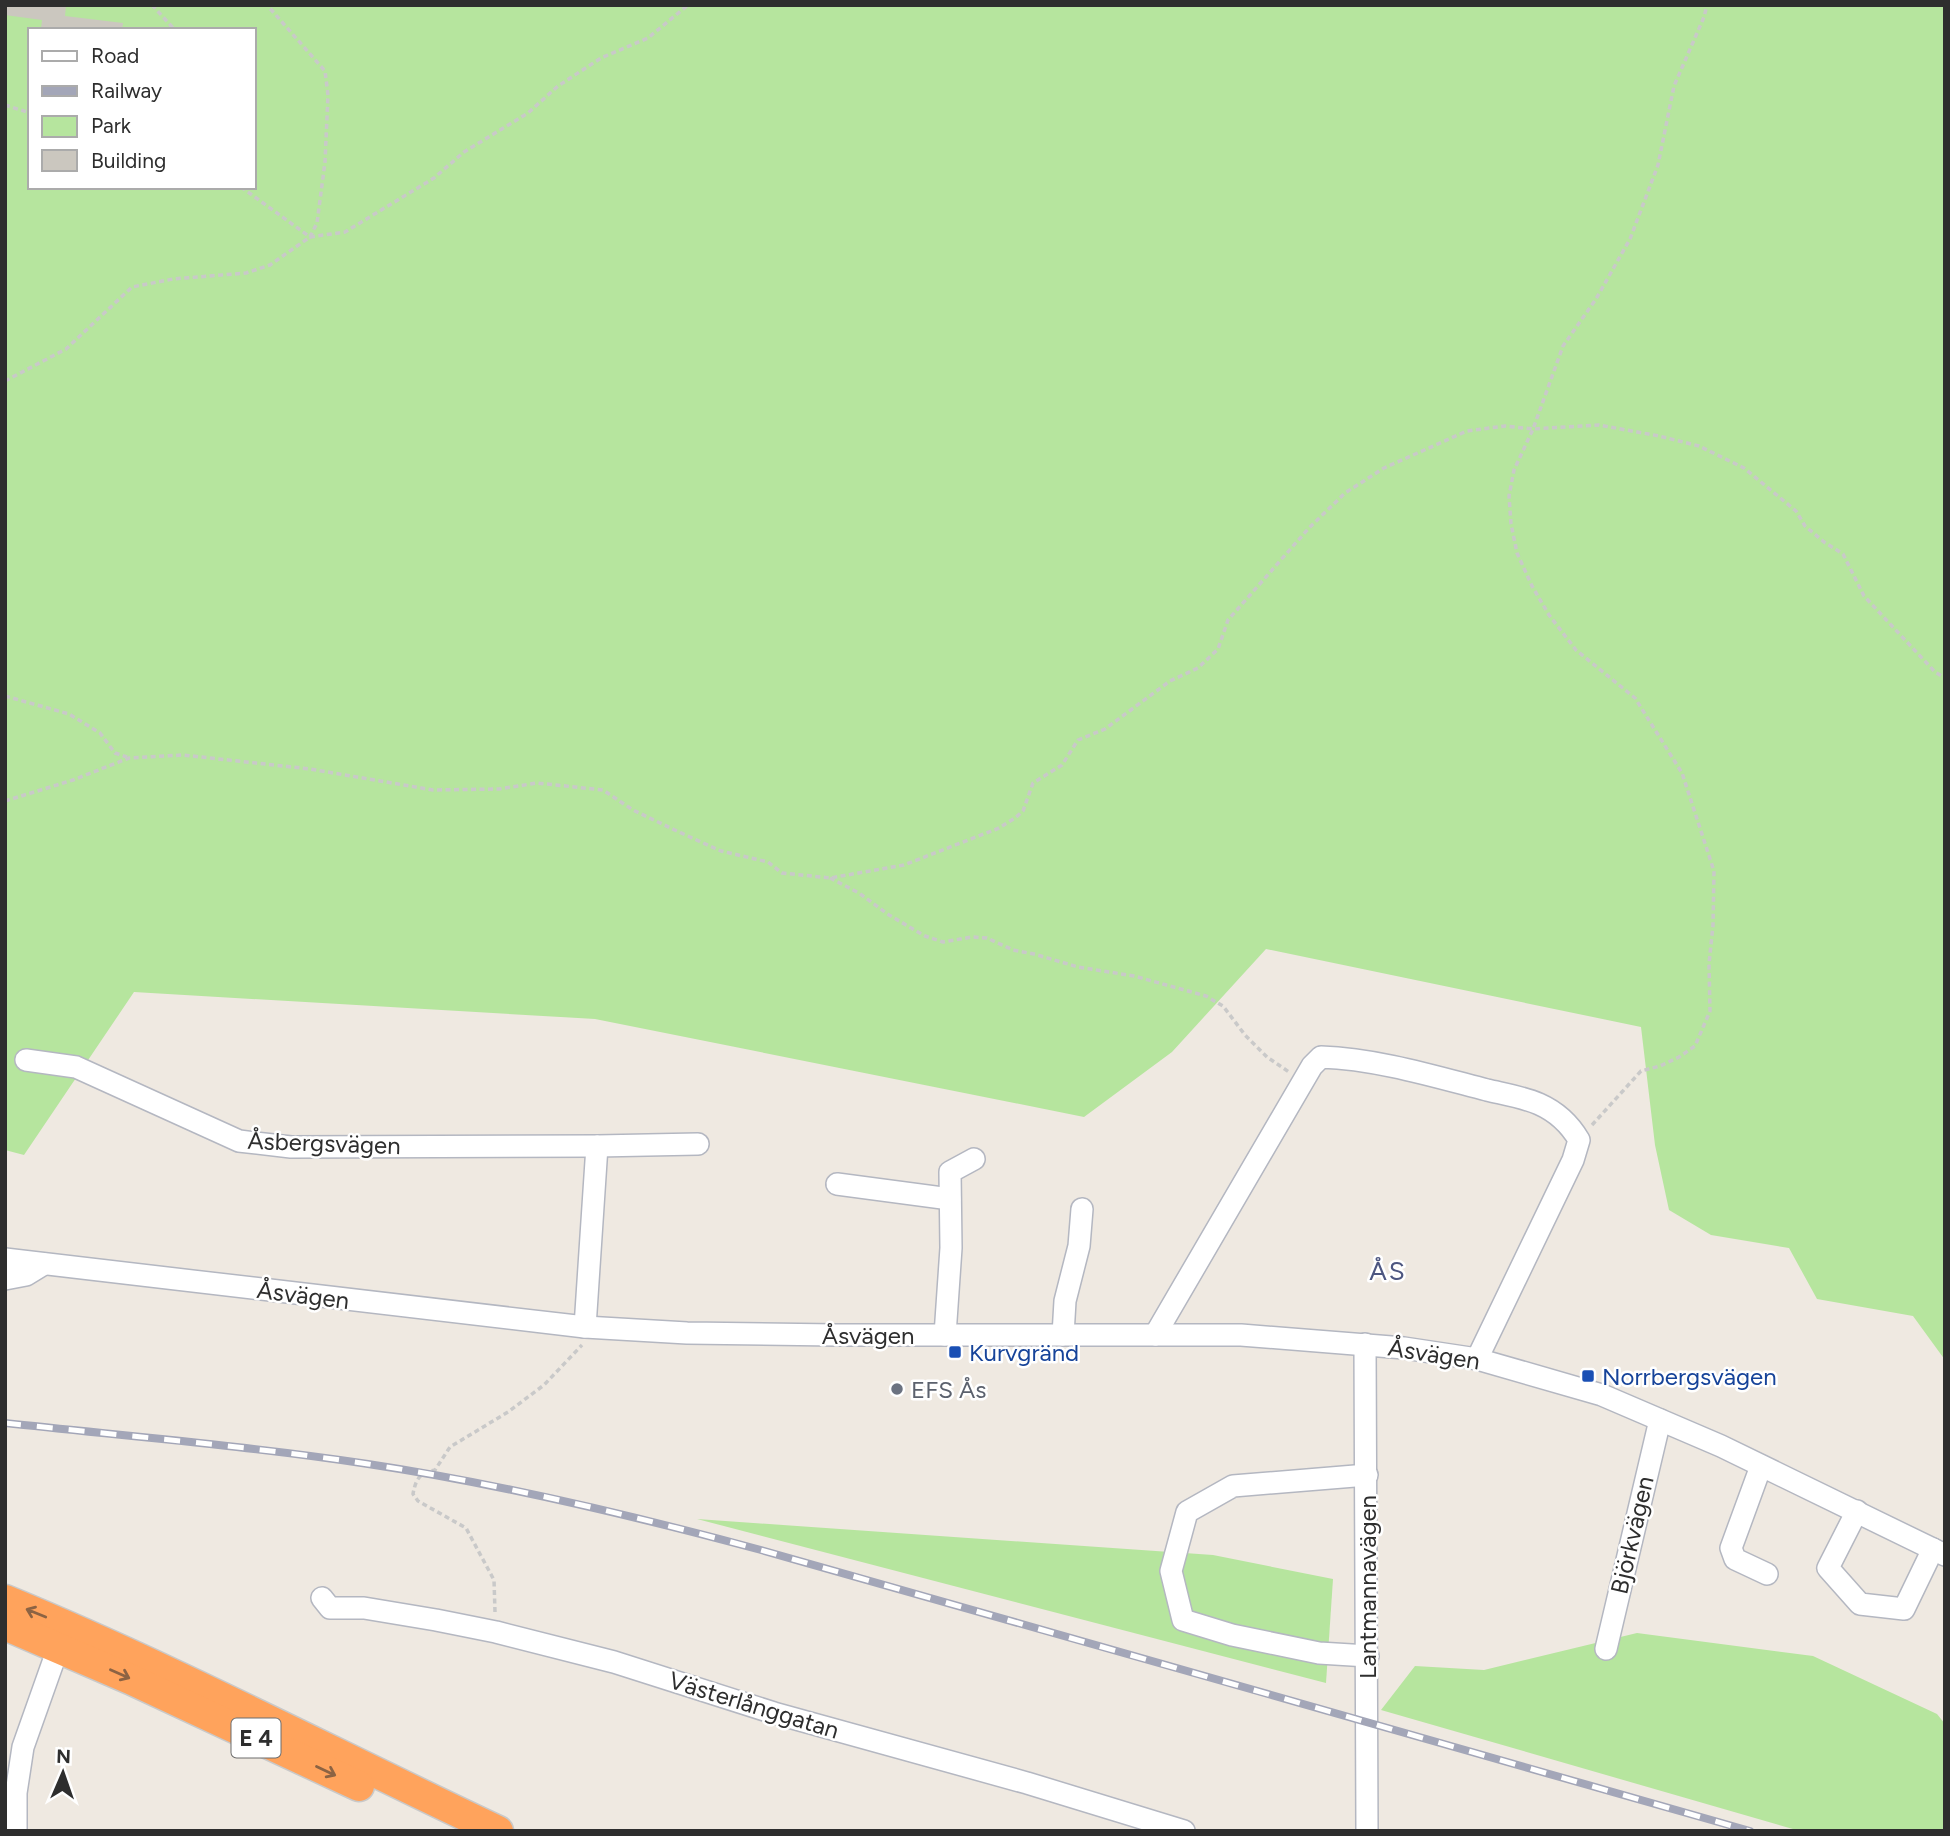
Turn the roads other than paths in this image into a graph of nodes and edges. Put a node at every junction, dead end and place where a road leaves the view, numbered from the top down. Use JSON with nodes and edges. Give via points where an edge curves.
{"nodes":[{"id":1,"x":26,"y":1059,"type":"dead end"},
{"id":2,"x":698,"y":1144,"type":"dead end"},
{"id":3,"x":597,"y":1146,"type":"junction"},
{"id":4,"x":974,"y":1159,"type":"dead end"},
{"id":5,"x":837,"y":1184,"type":"dead end"},
{"id":6,"x":950,"y":1199,"type":"junction"},
{"id":7,"x":1082,"y":1209,"type":"dead end"},
{"id":8,"x":5,"y":1259,"type":"edge"},
{"id":9,"x":44,"y":1264,"type":"junction"},
{"id":10,"x":5,"y":1279,"type":"edge"},
{"id":11,"x":585,"y":1327,"type":"junction"},
{"id":12,"x":945,"y":1335,"type":"junction"},
{"id":13,"x":1063,"y":1335,"type":"junction"},
{"id":14,"x":1155,"y":1335,"type":"junction"},
{"id":15,"x":1365,"y":1344,"type":"junction"},
{"id":16,"x":1477,"y":1359,"type":"junction"},
{"id":17,"x":1660,"y":1420,"type":"junction"},
{"id":18,"x":1761,"y":1466,"type":"junction"},
{"id":19,"x":1367,"y":1475,"type":"junction"},
{"id":20,"x":1857,"y":1511,"type":"junction"},
{"id":21,"x":1939,"y":1552,"type":"edge"},
{"id":22,"x":1767,"y":1574,"type":"dead end"},
{"id":23,"x":322,"y":1598,"type":"dead end"},
{"id":24,"x":5,"y":1600,"type":"edge"},
{"id":25,"x":5,"y":1625,"type":"edge"},
{"id":26,"x":62,"y":1636,"type":"junction"},
{"id":27,"x":1606,"y":1649,"type":"dead end"},
{"id":28,"x":1368,"y":1656,"type":"junction"},
{"id":29,"x":14,"y":1745,"type":"edge"},
{"id":30,"x":16,"y":1831,"type":"edge"},
{"id":31,"x":454,"y":1831,"type":"edge"},
{"id":32,"x":498,"y":1831,"type":"edge"},
{"id":33,"x":1184,"y":1831,"type":"edge"},
{"id":34,"x":1367,"y":1831,"type":"edge"}],
"edges":[{"from":1,"to":3,"type":"street","name":"Åsbergsvägen","via":[[76,1067],[239,1141],[291,1146]]},
{"from":2,"to":3,"type":"street","name":"Åsbergsvägen"},
{"from":3,"to":11,"type":"street"},
{"from":4,"to":6,"type":"street","via":[[950,1172]]},
{"from":5,"to":6,"type":"street"},
{"from":6,"to":12,"type":"street"},
{"from":7,"to":13,"type":"street"},
{"from":8,"to":9,"type":"street","name":"Åsvägen"},
{"from":9,"to":10,"type":"street","via":[[26,1275]]},
{"from":9,"to":11,"type":"street","name":"Åsvägen"},
{"from":11,"to":12,"type":"street","name":"Åsvägen"},
{"from":12,"to":13,"type":"street","name":"Åsvägen"},
{"from":13,"to":14,"type":"street","name":"Åsvägen"},
{"from":14,"to":15,"type":"street","name":"Åsvägen","via":[[1241,1335]]},
{"from":14,"to":16,"type":"street","via":[[1312,1066],[1321,1057],[1345,1058],[1538,1103],[1559,1115],[1579,1140]]},
{"from":15,"to":16,"type":"street","name":"Åsvägen"},
{"from":15,"to":19,"type":"street","name":"Lantmannavägen"},
{"from":16,"to":17,"type":"street","name":"Åsvägen","via":[[1602,1395]]},
{"from":17,"to":18,"type":"street","name":"Åsvägen"},
{"from":17,"to":27,"type":"street","name":"Björkvägen"},
{"from":18,"to":20,"type":"street","name":"Åsvägen"},
{"from":18,"to":22,"type":"street","via":[[1731,1548],[1735,1559]]},
{"from":19,"to":28,"type":"street","name":"Lantmannavägen"},
{"from":19,"to":28,"type":"street","via":[[1233,1486],[1187,1512],[1171,1571],[1183,1620],[1319,1653]]},
{"from":20,"to":21,"type":"street","name":"Åsvägen"},
{"from":20,"to":21,"type":"street","via":[[1828,1568],[1860,1604],[1904,1609]]},
{"from":23,"to":33,"type":"street","name":"Västerlånggatan","via":[[330,1608],[363,1608],[496,1632],[614,1662]]},
{"from":26,"to":24,"type":"highway","number":"E 4","one_way":true},
{"from":25,"to":26,"type":"highway","number":"E 4"},
{"from":26,"to":29,"type":"street"},
{"from":26,"to":31,"type":"highway","number":"E 4","one_way":true},
{"from":26,"to":32,"type":"highway","number":"E 4","via":[[199,1686]]},
{"from":28,"to":34,"type":"street","name":"Lantmannavägen"},
{"from":29,"to":30,"type":"street"}]}
